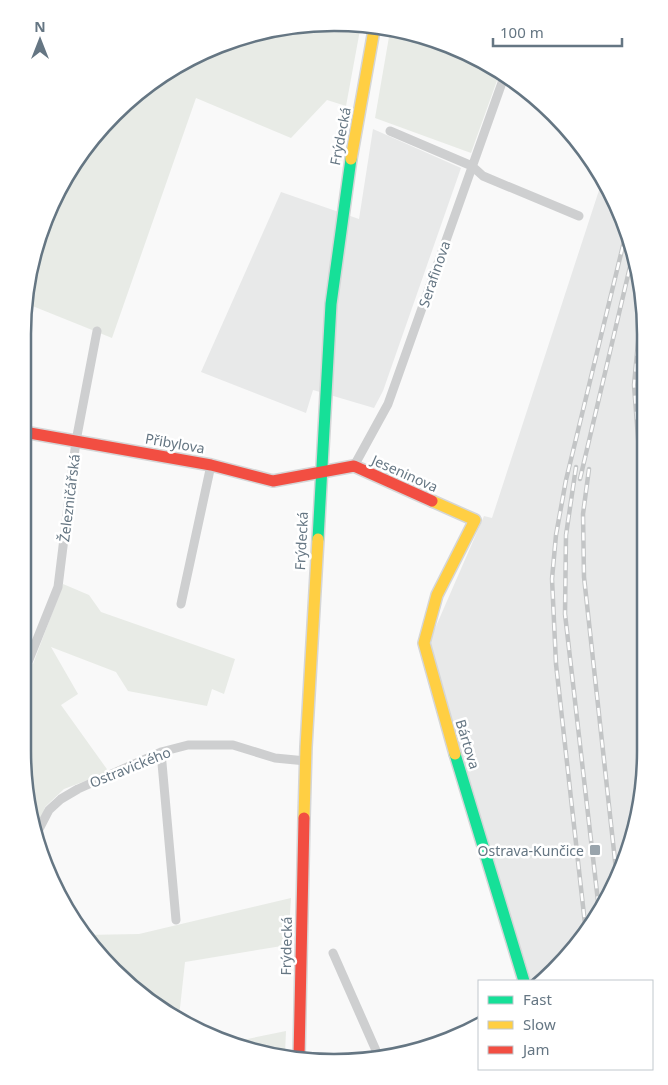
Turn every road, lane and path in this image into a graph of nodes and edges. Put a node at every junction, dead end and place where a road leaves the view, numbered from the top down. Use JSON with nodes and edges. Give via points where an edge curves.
{"nodes":[{"id":1,"x":373,"y":34,"type":"edge"},
{"id":2,"x":502,"y":82,"type":"edge"},
{"id":3,"x":390,"y":131,"type":"dead end"},
{"id":4,"x":472,"y":166,"type":"junction"},
{"id":5,"x":579,"y":216,"type":"dead end"},
{"id":6,"x":97,"y":331,"type":"dead end"},
{"id":7,"x":31,"y":433,"type":"edge"},
{"id":8,"x":76,"y":441,"type":"junction"},
{"id":9,"x":211,"y":465,"type":"junction"},
{"id":10,"x":354,"y":466,"type":"junction"},
{"id":11,"x":320,"y":472,"type":"junction"},
{"id":12,"x":475,"y":520,"type":"joint"},
{"id":13,"x":181,"y":604,"type":"dead end"},
{"id":14,"x":31,"y":654,"type":"edge"},
{"id":15,"x":161,"y":752,"type":"junction"},
{"id":16,"x":306,"y":761,"type":"junction"},
{"id":17,"x":41,"y":825,"type":"edge"},
{"id":18,"x":176,"y":920,"type":"dead end"},
{"id":19,"x":334,"y":953,"type":"dead end"},
{"id":20,"x":524,"y":980,"type":"edge"},
{"id":21,"x":376,"y":1051,"type":"edge"},
{"id":22,"x":299,"y":1052,"type":"edge"}],
"edges":[{"from":1,"to":11,"type":"main road","name":"Frýdecká","via":[[340,229],[330,313]]},
{"from":2,"to":4,"type":"street","name":"Serafinova"},
{"from":3,"to":4,"type":"street"},
{"from":4,"to":5,"type":"street","via":[[483,176]]},
{"from":4,"to":10,"type":"street","name":"Serafinova","via":[[388,404]]},
{"from":6,"to":8,"type":"street","name":"Železničářská"},
{"from":7,"to":8,"type":"main road","name":"Přibylova"},
{"from":8,"to":9,"type":"main road","name":"Přibylova"},
{"from":8,"to":14,"type":"street","name":"Železničářská","via":[[58,587]]},
{"from":9,"to":11,"type":"main road","name":"Přibylova","via":[[273,481]]},
{"from":9,"to":13,"type":"street"},
{"from":10,"to":11,"type":"main road","name":"Jeseninova"},
{"from":10,"to":12,"type":"main road","name":"Jeseninova"},
{"from":11,"to":16,"type":"main road","name":"Frýdecká"},
{"from":12,"to":20,"type":"main road","name":"Bártova","via":[[445,578],[425,627],[424,643]]},
{"from":15,"to":16,"type":"street","name":"Ostravického","via":[[188,745],[233,745],[275,758]]},
{"from":15,"to":17,"type":"street","name":"Ostravického","via":[[61,799],[49,810]]},
{"from":15,"to":18,"type":"street"},
{"from":16,"to":22,"type":"main road","name":"Frýdecká"},
{"from":19,"to":21,"type":"street"}]}
